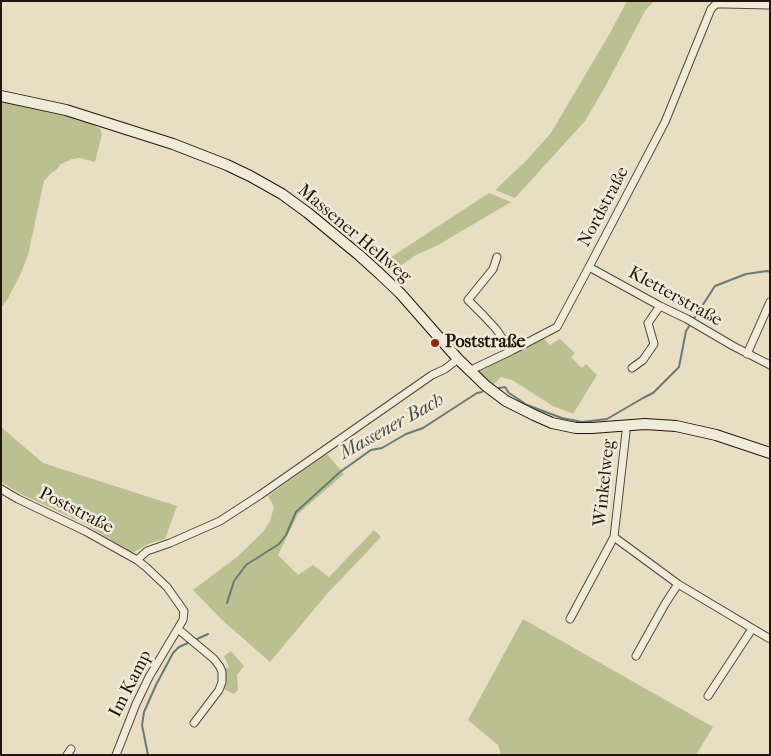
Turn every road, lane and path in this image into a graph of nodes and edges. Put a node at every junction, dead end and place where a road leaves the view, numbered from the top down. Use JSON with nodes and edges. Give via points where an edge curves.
{"nodes":[{"id":1,"x":770,"y":5,"type":"edge"},
{"id":2,"x":1,"y":96,"type":"edge"},
{"id":3,"x":497,"y":258,"type":"dead end"},
{"id":4,"x":589,"y":267,"type":"junction"},
{"id":5,"x":770,"y":302,"type":"edge"},
{"id":6,"x":660,"y":306,"type":"junction"},
{"id":7,"x":511,"y":351,"type":"junction"},
{"id":8,"x":747,"y":354,"type":"junction"},
{"id":9,"x":458,"y":359,"type":"junction"},
{"id":10,"x":770,"y":365,"type":"edge"},
{"id":11,"x":632,"y":368,"type":"dead end"},
{"id":12,"x":469,"y":371,"type":"junction"},
{"id":13,"x":626,"y":432,"type":"dead end"},
{"id":14,"x":770,"y":453,"type":"edge"},
{"id":15,"x":1,"y":489,"type":"edge"},
{"id":16,"x":614,"y":537,"type":"junction"},
{"id":17,"x":137,"y":560,"type":"junction"},
{"id":18,"x":678,"y":584,"type":"junction"},
{"id":19,"x":184,"y":611,"type":"joint"},
{"id":20,"x":570,"y":619,"type":"dead end"},
{"id":21,"x":178,"y":629,"type":"junction"},
{"id":22,"x":752,"y":629,"type":"junction"},
{"id":23,"x":770,"y":639,"type":"edge"},
{"id":24,"x":636,"y":656,"type":"dead end"},
{"id":25,"x":708,"y":696,"type":"dead end"},
{"id":26,"x":194,"y":723,"type":"dead end"},
{"id":27,"x":116,"y":755,"type":"edge"}],
"edges":[{"from":1,"to":4,"type":"street","name":"Nordstraße","via":[[716,4],[712,9],[665,122]]},
{"from":2,"to":9,"type":"main road","name":"Massener Hellweg","via":[[66,110],[173,144],[227,165],[277,191],[380,274]]},
{"from":3,"to":7,"type":"street","via":[[493,269],[468,300],[496,329]]},
{"from":4,"to":6,"type":"street","name":"Kletterstraße"},
{"from":4,"to":7,"type":"street","name":"Nordstraße","via":[[556,327]]},
{"from":5,"to":8,"type":"street"},
{"from":6,"to":8,"type":"street","name":"Kletterstraße"},
{"from":6,"to":11,"type":"street","via":[[648,323],[654,344],[643,360]]},
{"from":7,"to":12,"type":"street","name":"Nordstraße"},
{"from":8,"to":10,"type":"street","name":"Kletterstraße"},
{"from":9,"to":12,"type":"main road","name":"Massener Hellweg"},
{"from":9,"to":17,"type":"street","via":[[220,521],[147,550]]},
{"from":12,"to":14,"type":"main road","name":"Massener Hellweg","via":[[506,401],[565,426],[676,426]]},
{"from":13,"to":16,"type":"street","name":"Winkelweg"},
{"from":15,"to":17,"type":"street","name":"Poststraße"},
{"from":16,"to":18,"type":"street","name":"Winkelweg"},
{"from":16,"to":20,"type":"street","name":"Winkelweg"},
{"from":17,"to":19,"type":"street","name":"Poststraße","via":[[167,587]]},
{"from":18,"to":22,"type":"street","name":"Winkelweg"},
{"from":18,"to":24,"type":"street"},
{"from":19,"to":21,"type":"street","name":"Im Kamp"},
{"from":21,"to":26,"type":"street","via":[[218,664],[222,677],[219,690]]},
{"from":21,"to":27,"type":"street","name":"Im Kamp","via":[[146,683]]},
{"from":22,"to":23,"type":"street","name":"Winkelweg"},
{"from":22,"to":25,"type":"street"}]}
